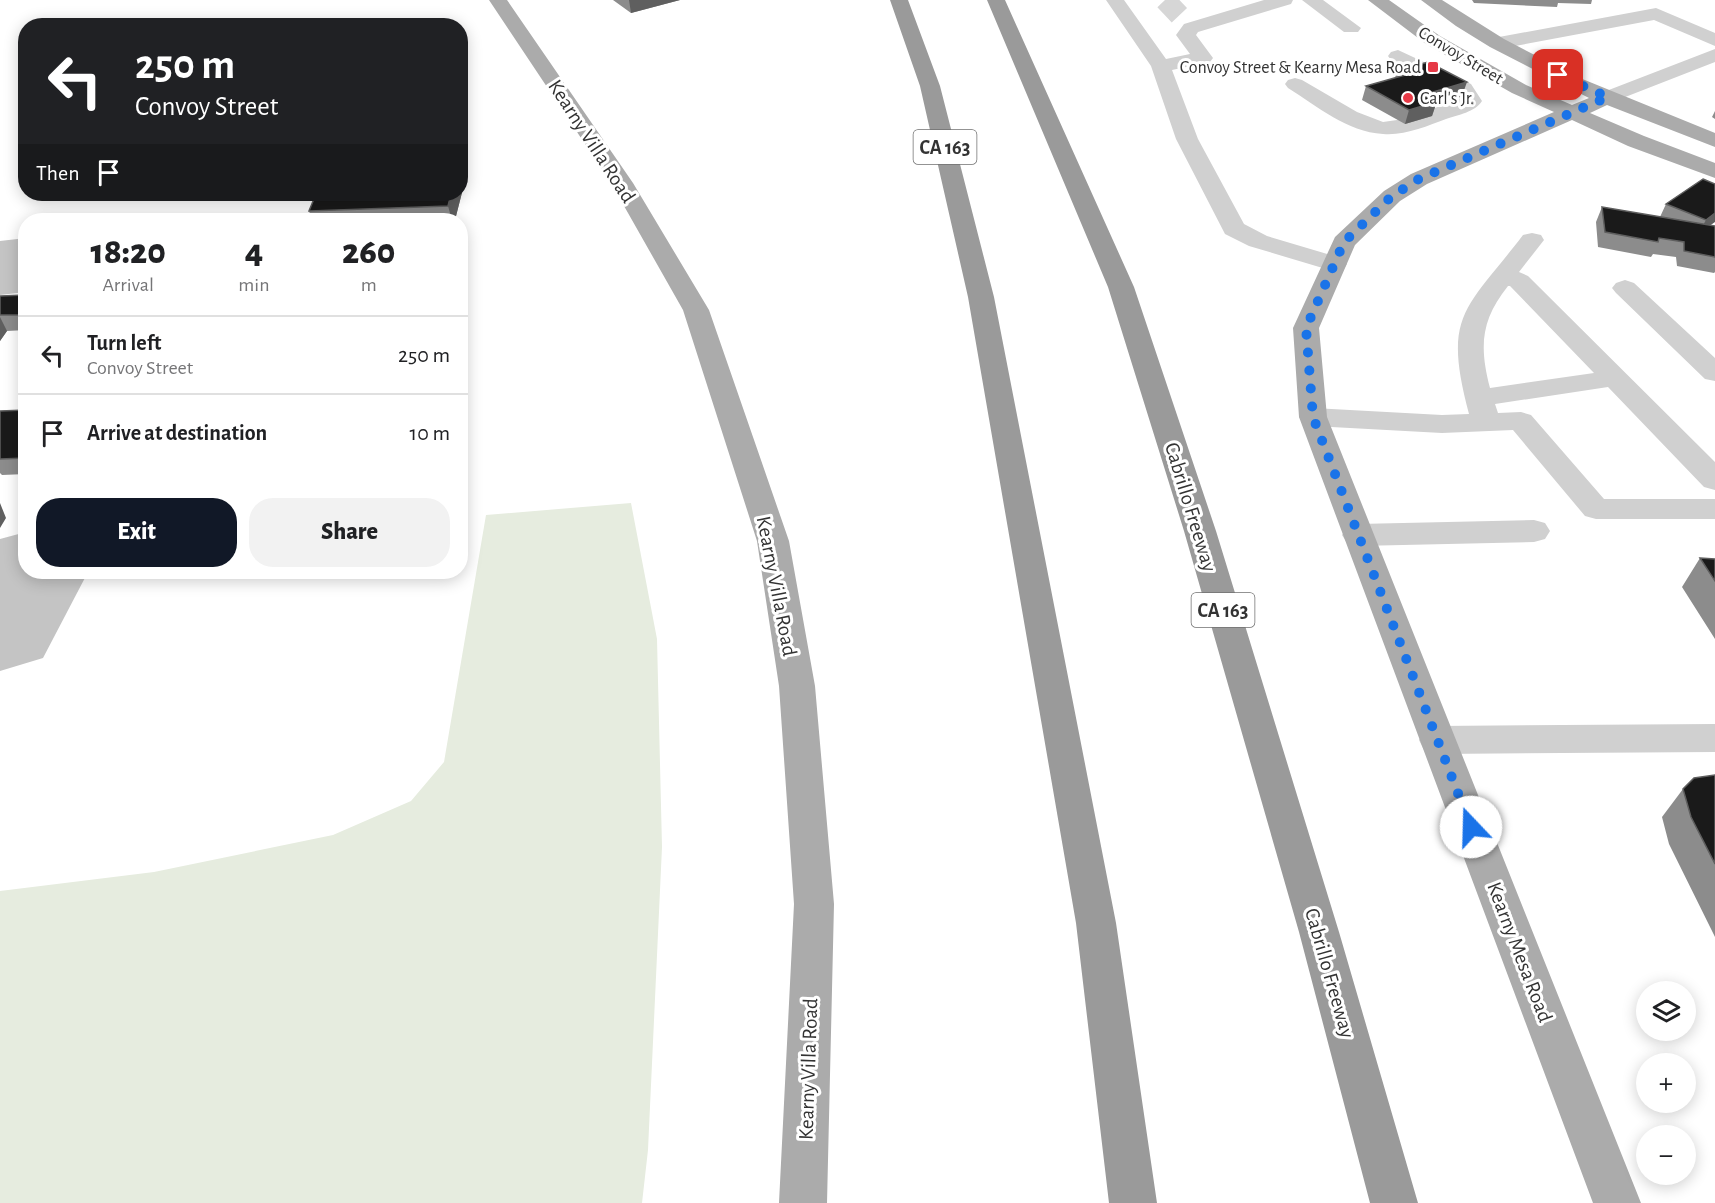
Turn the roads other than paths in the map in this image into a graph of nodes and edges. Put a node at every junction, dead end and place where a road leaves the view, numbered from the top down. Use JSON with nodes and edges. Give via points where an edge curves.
{"nodes":[{"id":1,"x":498,"y":0,"type":"edge"},
{"id":2,"x":899,"y":0,"type":"edge"},
{"id":3,"x":996,"y":0,"type":"edge"},
{"id":4,"x":1115,"y":0,"type":"edge"},
{"id":5,"x":1284,"y":0,"type":"edge"},
{"id":6,"x":1311,"y":0,"type":"edge"},
{"id":7,"x":1377,"y":0,"type":"edge"},
{"id":8,"x":1430,"y":0,"type":"edge"},
{"id":9,"x":1630,"y":0,"type":"edge"},
{"id":10,"x":1256,"y":4,"type":"edge"},
{"id":11,"x":1656,"y":14,"type":"junction"},
{"id":12,"x":1351,"y":28,"type":"dead end"},
{"id":13,"x":1715,"y":40,"type":"edge"},
{"id":14,"x":1499,"y":43,"type":"junction"},
{"id":15,"x":1715,"y":55,"type":"edge"},
{"id":16,"x":1398,"y":56,"type":"dead end"},
{"id":17,"x":1163,"y":73,"type":"junction"},
{"id":18,"x":1295,"y":84,"type":"dead end"},
{"id":19,"x":1608,"y":97,"type":"junction"},
{"id":20,"x":1572,"y":113,"type":"junction"},
{"id":21,"x":1715,"y":140,"type":"edge"},
{"id":22,"x":1715,"y":171,"type":"edge"},
{"id":23,"x":1532,"y":240,"type":"dead end"},
{"id":24,"x":1335,"y":264,"type":"junction"},
{"id":25,"x":1505,"y":276,"type":"junction"},
{"id":26,"x":1625,"y":288,"type":"dead end"},
{"id":27,"x":1715,"y":373,"type":"edge"},
{"id":28,"x":1614,"y":378,"type":"junction"},
{"id":29,"x":1483,"y":410,"type":"junction"},
{"id":30,"x":1313,"y":417,"type":"junction"},
{"id":31,"x":1715,"y":480,"type":"edge"},
{"id":32,"x":1715,"y":509,"type":"edge"},
{"id":33,"x":1534,"y":531,"type":"dead end"},
{"id":34,"x":1358,"y":535,"type":"junction"},
{"id":35,"x":1715,"y":738,"type":"edge"},
{"id":36,"x":1437,"y":740,"type":"junction"},
{"id":37,"x":803,"y":1203,"type":"edge"},
{"id":38,"x":1133,"y":1203,"type":"edge"},
{"id":39,"x":1394,"y":1203,"type":"edge"},
{"id":40,"x":1617,"y":1203,"type":"edge"}],
"edges":[{"from":1,"to":37,"type":"main road","name":"Kearny Villa Road","via":[[622,183],[696,310],[773,541],[797,686],[814,904]]},
{"from":2,"to":38,"type":"highway","number":"CA 163","via":[[930,86],[981,297],[1096,923]]},
{"from":3,"to":39,"type":"highway","name":"Cabrillo Freeway","number":"CA 163","via":[[1121,287],[1200,531],[1319,932]]},
{"from":4,"to":17,"type":"street"},
{"from":5,"to":10,"type":"street"},
{"from":6,"to":12,"type":"street"},
{"from":7,"to":20,"type":"main road","name":"Convoy Street","via":[[1433,40],[1519,89]]},
{"from":8,"to":14,"type":"main road","name":"Convoy Street"},
{"from":9,"to":11,"type":"street"},
{"from":10,"to":17,"type":"street","via":[[1186,22],[1186,35],[1203,58]]},
{"from":11,"to":13,"type":"street"},
{"from":11,"to":14,"type":"street"},
{"from":14,"to":19,"type":"main road","name":"Convoy Street"},
{"from":15,"to":19,"type":"street"},
{"from":16,"to":18,"type":"street","via":[[1464,88],[1472,100],[1398,127],[1384,128],[1355,119]]},
{"from":17,"to":24,"type":"street","via":[[1187,139],[1234,229],[1258,241]]},
{"from":19,"to":20,"type":"main road","name":"Kearny Mesa Road"},
{"from":19,"to":21,"type":"main road","name":"Convoy Street"},
{"from":20,"to":22,"type":"main road","name":"Convoy Street"},
{"from":20,"to":24,"type":"main road","name":"Kearny Mesa Road","via":[[1419,179],[1392,196],[1344,242]]},
{"from":23,"to":25,"type":"street"},
{"from":24,"to":30,"type":"main road","name":"Kearny Mesa Road","via":[[1306,328]]},
{"from":25,"to":28,"type":"street","via":[[1519,281]]},
{"from":25,"to":29,"type":"street","via":[[1480,307],[1472,327],[1470,351]]},
{"from":26,"to":27,"type":"street"},
{"from":28,"to":29,"type":"street"},
{"from":28,"to":31,"type":"street"},
{"from":29,"to":30,"type":"street","via":[[1442,424]]},
{"from":29,"to":32,"type":"street","via":[[1521,421],[1596,509]]},
{"from":30,"to":34,"type":"main road","name":"Kearny Mesa Road"},
{"from":33,"to":34,"type":"street"},
{"from":34,"to":36,"type":"main road","name":"Kearny Mesa Road"},
{"from":35,"to":36,"type":"street"},
{"from":36,"to":40,"type":"main road","name":"Kearny Mesa Road"}]}
